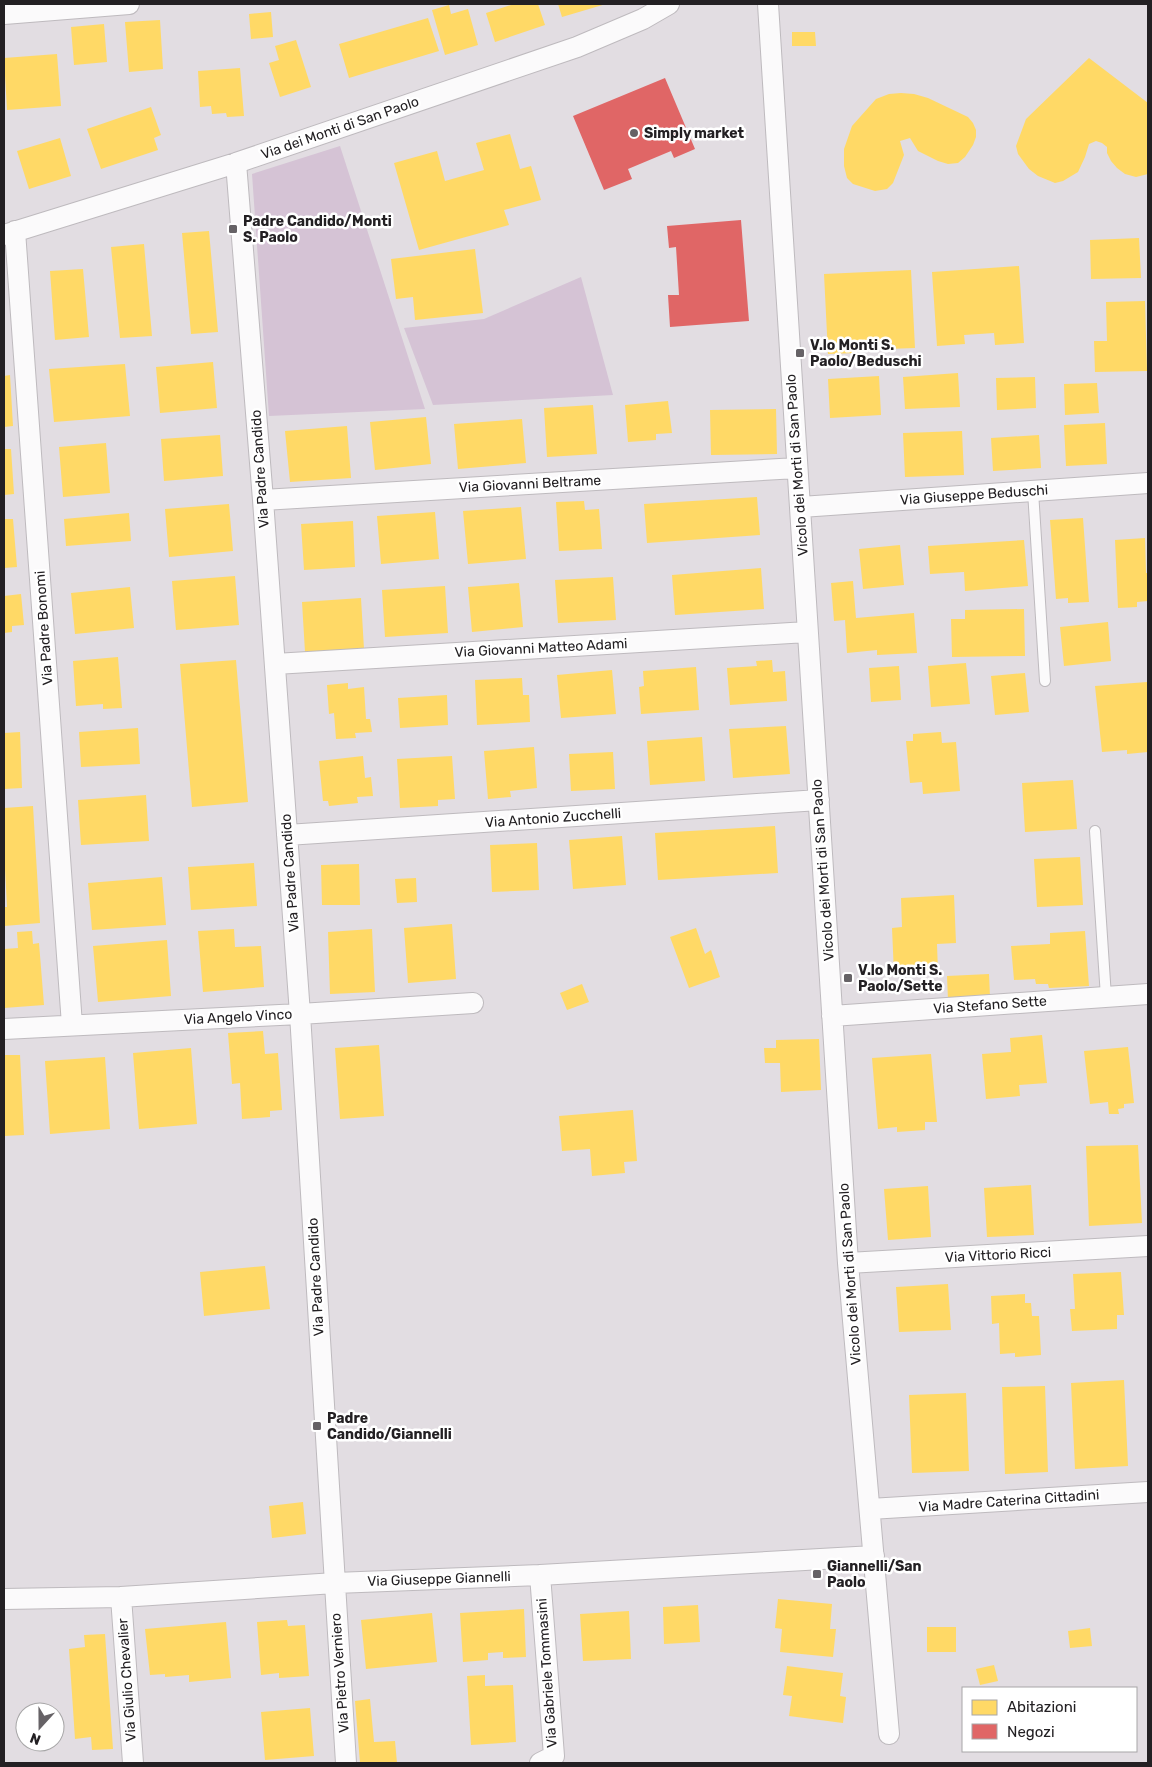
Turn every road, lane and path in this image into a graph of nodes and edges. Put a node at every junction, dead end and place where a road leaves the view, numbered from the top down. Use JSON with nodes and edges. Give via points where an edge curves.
{"nodes":[{"id":1,"x":129,"y":4,"type":"edge"},
{"id":2,"x":669,"y":4,"type":"edge"},
{"id":3,"x":768,"y":4,"type":"edge"},
{"id":4,"x":4,"y":14,"type":"edge"},
{"id":5,"x":236,"y":163,"type":"junction"},
{"id":6,"x":10,"y":233,"type":"edge"},
{"id":7,"x":797,"y":468,"type":"junction"},
{"id":8,"x":1148,"y":483,"type":"edge"},
{"id":9,"x":1033,"y":491,"type":"junction"},
{"id":10,"x":263,"y":500,"type":"junction"},
{"id":11,"x":801,"y":507,"type":"junction"},
{"id":12,"x":807,"y":632,"type":"junction"},
{"id":13,"x":275,"y":664,"type":"junction"},
{"id":14,"x":1045,"y":681,"type":"dead end"},
{"id":15,"x":819,"y":800,"type":"junction"},
{"id":16,"x":1095,"y":832,"type":"dead end"},
{"id":17,"x":287,"y":835,"type":"junction"},
{"id":18,"x":1148,"y":994,"type":"edge"},
{"id":19,"x":1106,"y":997,"type":"junction"},
{"id":20,"x":473,"y":1003,"type":"dead end"},
{"id":21,"x":300,"y":1014,"type":"junction"},
{"id":22,"x":832,"y":1016,"type":"junction"},
{"id":23,"x":72,"y":1025,"type":"junction"},
{"id":24,"x":4,"y":1029,"type":"edge"},
{"id":25,"x":1148,"y":1246,"type":"edge"},
{"id":26,"x":848,"y":1263,"type":"junction"},
{"id":27,"x":1148,"y":1492,"type":"edge"},
{"id":28,"x":870,"y":1509,"type":"junction"},
{"id":29,"x":874,"y":1556,"type":"junction"},
{"id":30,"x":540,"y":1575,"type":"junction"},
{"id":31,"x":334,"y":1583,"type":"junction"},
{"id":32,"x":121,"y":1597,"type":"junction"},
{"id":33,"x":4,"y":1599,"type":"edge"},
{"id":34,"x":890,"y":1734,"type":"dead end"},
{"id":35,"x":134,"y":1763,"type":"edge"},
{"id":36,"x":346,"y":1763,"type":"edge"},
{"id":37,"x":540,"y":1763,"type":"edge"}],
"edges":[{"from":1,"to":4,"type":"street"},
{"from":2,"to":5,"type":"street","name":"Via dei Monti di San Paolo","via":[[643,19],[577,47]]},
{"from":3,"to":7,"type":"street","name":"Vicolo dei Morti di San Paolo"},
{"from":5,"to":6,"type":"street","name":"Via dei Monti di San Paolo"},
{"from":5,"to":10,"type":"street","name":"Via Padre Candido"},
{"from":6,"to":23,"type":"street","name":"Via Padre Bonomi"},
{"from":7,"to":10,"type":"street","name":"Via Giovanni Beltrame"},
{"from":7,"to":11,"type":"street","name":"Vicolo dei Morti di San Paolo"},
{"from":8,"to":9,"type":"street","name":"Via Giuseppe Beduschi"},
{"from":9,"to":11,"type":"street","name":"Via Giuseppe Beduschi"},
{"from":9,"to":14,"type":"lane"},
{"from":10,"to":13,"type":"street","name":"Via Padre Candido"},
{"from":11,"to":12,"type":"street","name":"Vicolo dei Morti di San Paolo"},
{"from":12,"to":13,"type":"street","name":"Via Giovanni Matteo Adami"},
{"from":12,"to":15,"type":"street","name":"Vicolo dei Morti di San Paolo"},
{"from":13,"to":17,"type":"street","name":"Via Padre Candido"},
{"from":15,"to":17,"type":"street","name":"Via Antonio Zucchelli"},
{"from":15,"to":22,"type":"street","name":"Vicolo dei Morti di San Paolo"},
{"from":16,"to":19,"type":"lane"},
{"from":17,"to":21,"type":"street","name":"Via Padre Candido"},
{"from":18,"to":19,"type":"street","name":"Via Stefano Sette"},
{"from":19,"to":22,"type":"street","name":"Via Stefano Sette"},
{"from":20,"to":21,"type":"street","name":"Via Angelo Vinco"},
{"from":21,"to":23,"type":"street","name":"Via Angelo Vinco"},
{"from":21,"to":31,"type":"street","name":"Via Padre Candido"},
{"from":22,"to":26,"type":"street","name":"Vicolo dei Morti di San Paolo"},
{"from":23,"to":24,"type":"street","name":"Via Angelo Vinco"},
{"from":25,"to":26,"type":"street","name":"Via Vittorio Ricci"},
{"from":26,"to":28,"type":"street","name":"Vicolo dei Morti di San Paolo"},
{"from":27,"to":28,"type":"street","name":"Via Madre Caterina Cittadini"},
{"from":28,"to":29,"type":"street","name":"Vicolo dei Morti di San Paolo"},
{"from":29,"to":30,"type":"street","name":"Via Giuseppe Giannelli"},
{"from":29,"to":34,"type":"street","name":"Vicolo dei Morti di San Paolo"},
{"from":30,"to":31,"type":"street","name":"Via Giuseppe Giannelli"},
{"from":30,"to":37,"type":"street","name":"Via Gabriele Tommasini","via":[[554,1756]]},
{"from":31,"to":32,"type":"street","name":"Via Giuseppe Giannelli"},
{"from":31,"to":36,"type":"street","name":"Via Pietro Verniero"},
{"from":32,"to":33,"type":"street","name":"Via Giuseppe Giannelli"},
{"from":32,"to":35,"type":"street","name":"Via Giulio Chevalier"}]}
